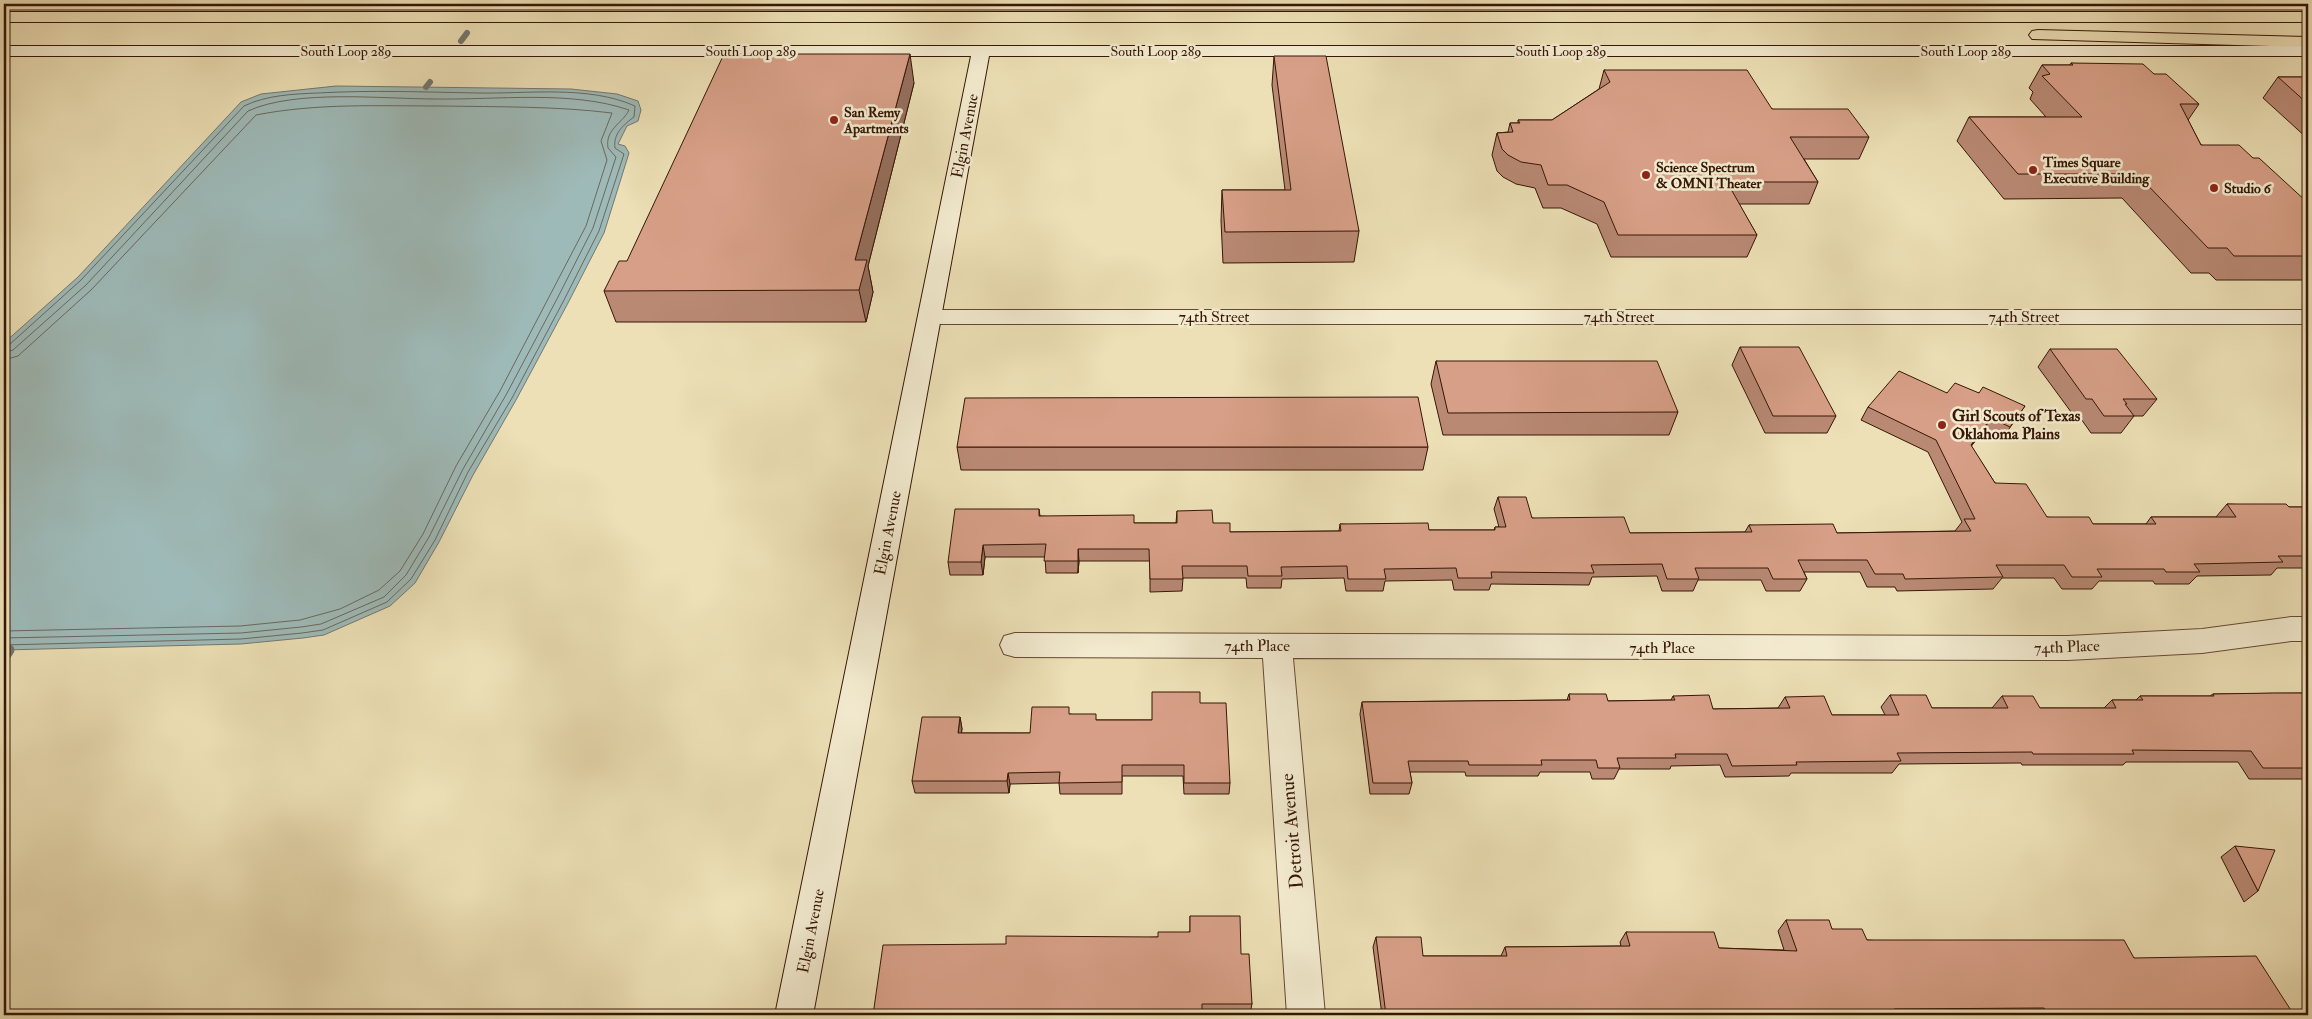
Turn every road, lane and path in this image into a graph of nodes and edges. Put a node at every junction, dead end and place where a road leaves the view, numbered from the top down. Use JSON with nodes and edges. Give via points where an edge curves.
{"nodes":[{"id":1,"x":422,"y":17,"type":"junction"},
{"id":2,"x":1725,"y":17,"type":"junction"},
{"id":3,"x":2308,"y":17,"type":"edge"},
{"id":4,"x":4,"y":18,"type":"edge"},
{"id":5,"x":4,"y":27,"type":"edge"},
{"id":6,"x":2308,"y":42,"type":"edge"},
{"id":7,"x":4,"y":51,"type":"edge"},
{"id":8,"x":982,"y":51,"type":"junction"},
{"id":9,"x":2308,"y":51,"type":"edge"},
{"id":10,"x":2308,"y":317,"type":"edge"},
{"id":11,"x":930,"y":318,"type":"junction"},
{"id":12,"x":2308,"y":628,"type":"edge"},
{"id":13,"x":1015,"y":646,"type":"dead end"},
{"id":14,"x":1277,"y":646,"type":"junction"},
{"id":15,"x":794,"y":1015,"type":"edge"},
{"id":16,"x":1306,"y":1015,"type":"edge"}],
"edges":[{"from":1,"to":2,"type":"highway"},
{"from":1,"to":4,"type":"highway"},
{"from":1,"to":5,"type":"highway"},
{"from":2,"to":3,"type":"highway"},
{"from":2,"to":6,"type":"highway","via":[[1824,26]]},
{"from":7,"to":8,"type":"street","name":"South Loop 289"},
{"from":8,"to":9,"type":"street","name":"South Loop 289"},
{"from":8,"to":11,"type":"street","name":"Elgin Avenue"},
{"from":10,"to":11,"type":"street","name":"74th Street"},
{"from":11,"to":15,"type":"street","name":"Elgin Avenue"},
{"from":12,"to":14,"type":"street","name":"74th Place","via":[[2202,641],[2068,648]]},
{"from":13,"to":14,"type":"street","name":"74th Place"},
{"from":14,"to":16,"type":"street","name":"Detroit Avenue"}]}
